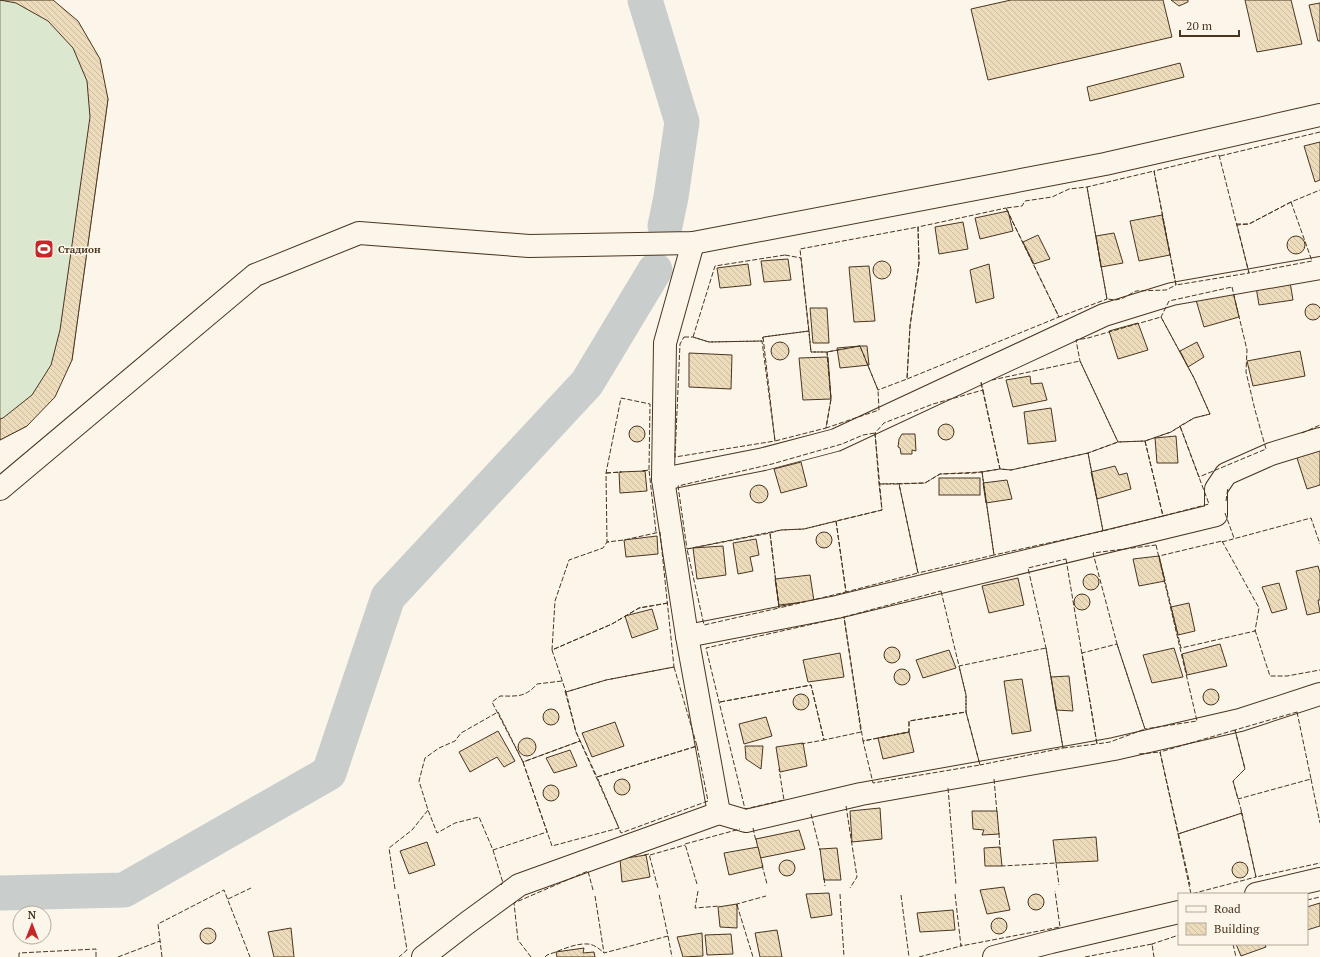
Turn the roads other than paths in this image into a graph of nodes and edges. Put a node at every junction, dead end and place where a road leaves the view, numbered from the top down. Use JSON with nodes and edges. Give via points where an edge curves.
{"nodes":[{"id":1,"x":1320,"y":114,"type":"edge"},
{"id":2,"x":693,"y":243,"type":"junction"},
{"id":3,"x":1320,"y":268,"type":"edge"},
{"id":4,"x":1320,"y":439,"type":"edge"},
{"id":5,"x":663,"y":479,"type":"junction"},
{"id":6,"x":0,"y":489,"type":"edge"},
{"id":7,"x":687,"y":636,"type":"junction"},
{"id":8,"x":1320,"y":694,"type":"edge"},
{"id":9,"x":719,"y":813,"type":"junction"},
{"id":10,"x":1320,"y":879,"type":"edge"},
{"id":11,"x":1260,"y":893,"type":"edge"},
{"id":12,"x":1178,"y":912,"type":"edge"},
{"id":13,"x":423,"y":957,"type":"edge"},
{"id":14,"x":994,"y":957,"type":"edge"}],
"edges":[{"from":1,"to":2,"type":"street","via":[[1105,164]]},
{"from":2,"to":5,"type":"street","via":[[665,343]]},
{"from":2,"to":6,"type":"street","via":[[529,246],[359,233],[255,275]]},
{"from":3,"to":5,"type":"street","via":[[1172,294],[1112,313],[836,440],[764,459]]},
{"from":4,"to":7,"type":"street","via":[[1272,454],[1226,474],[1216,489],[1216,515],[837,607]]},
{"from":5,"to":7,"type":"street"},
{"from":7,"to":9,"type":"street"},
{"from":8,"to":9,"type":"street","via":[[1240,720],[1114,749],[861,794],[746,821]]},
{"from":9,"to":13,"type":"street","via":[[519,885]]},
{"from":10,"to":11,"type":"street"},
{"from":12,"to":14,"type":"street"}]}
